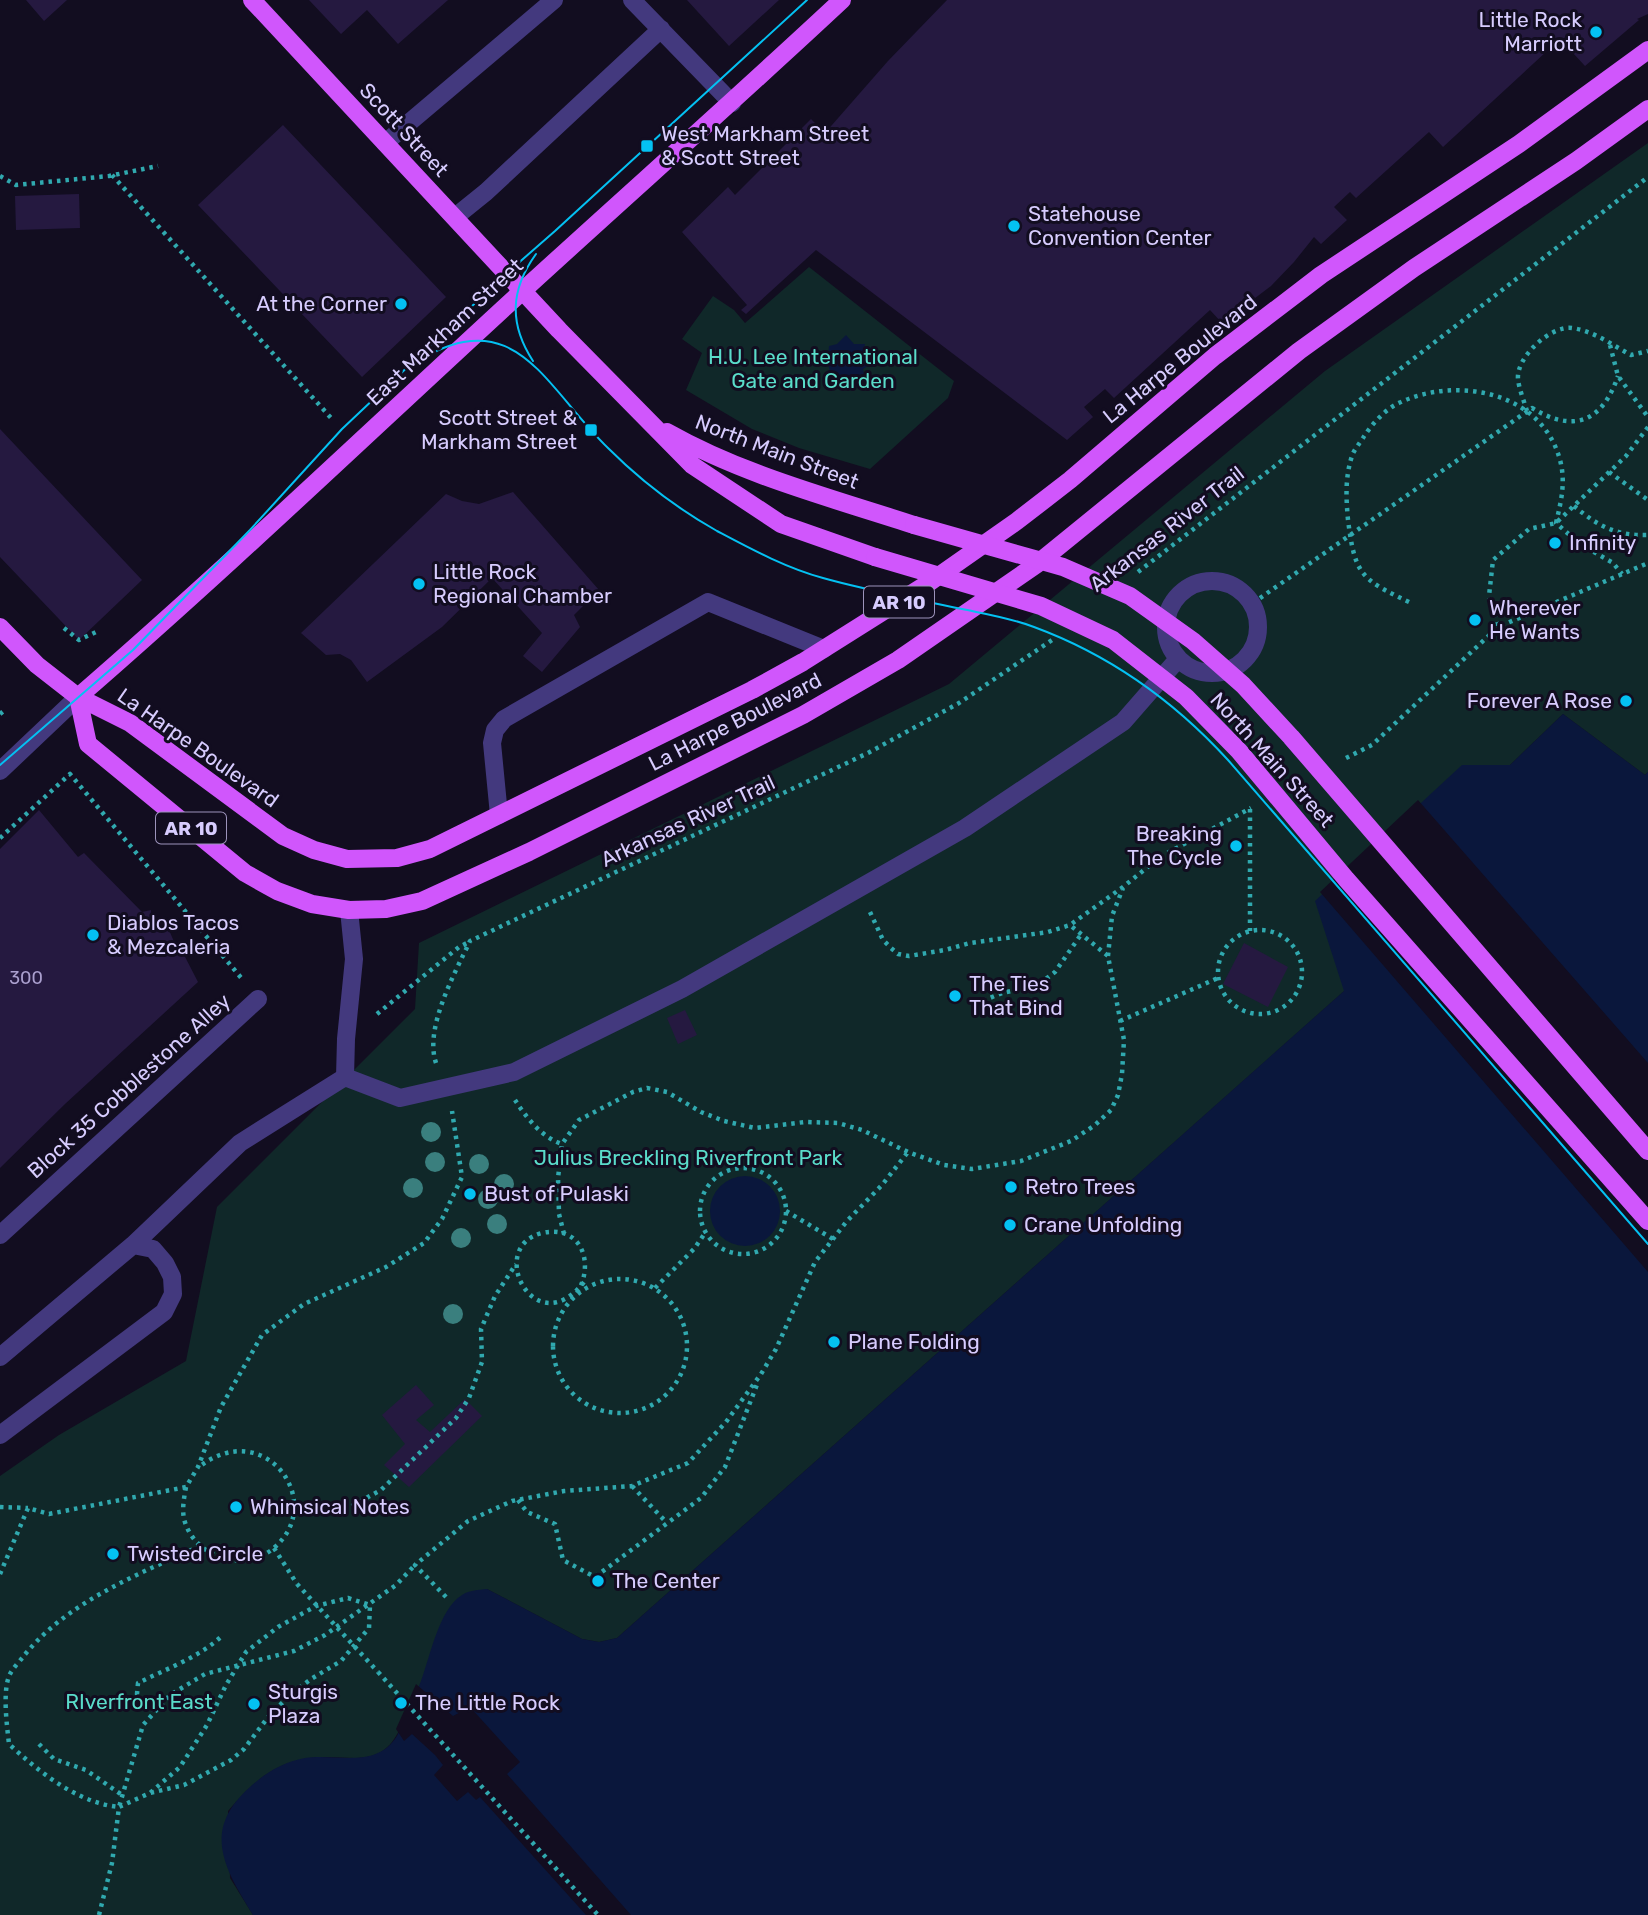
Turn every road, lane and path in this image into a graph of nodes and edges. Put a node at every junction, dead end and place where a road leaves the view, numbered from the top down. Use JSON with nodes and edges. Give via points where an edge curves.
{"nodes":[{"id":1,"x":252,"y":0,"type":"edge"},
{"id":2,"x":554,"y":0,"type":"edge"},
{"id":3,"x":632,"y":0,"type":"edge"},
{"id":4,"x":842,"y":0,"type":"edge"},
{"id":5,"x":661,"y":29,"type":"junction"},
{"id":6,"x":1648,"y":50,"type":"edge"},
{"id":7,"x":732,"y":103,"type":"junction"},
{"id":8,"x":1648,"y":109,"type":"edge"},
{"id":9,"x":385,"y":143,"type":"junction"},
{"id":10,"x":158,"y":166,"type":"dead end"},
{"id":11,"x":0,"y":176,"type":"edge"},
{"id":12,"x":112,"y":176,"type":"junction"},
{"id":13,"x":1648,"y":177,"type":"edge"},
{"id":14,"x":455,"y":218,"type":"junction"},
{"id":15,"x":523,"y":290,"type":"junction"},
{"id":16,"x":1609,"y":343,"type":"junction"},
{"id":17,"x":1648,"y":351,"type":"edge"},
{"id":18,"x":1618,"y":376,"type":"junction"},
{"id":19,"x":1527,"y":411,"type":"junction"},
{"id":20,"x":1648,"y":417,"type":"edge"},
{"id":21,"x":332,"y":419,"type":"dead end"},
{"id":22,"x":645,"y":420,"type":"junction"},
{"id":23,"x":1648,"y":427,"type":"edge"},
{"id":24,"x":1609,"y":472,"type":"junction"},
{"id":25,"x":1648,"y":500,"type":"edge"},
{"id":26,"x":1574,"y":506,"type":"junction"},
{"id":27,"x":1556,"y":523,"type":"junction"},
{"id":28,"x":1350,"y":535,"type":"junction"},
{"id":29,"x":1648,"y":536,"type":"edge"},
{"id":30,"x":1648,"y":563,"type":"edge"},
{"id":31,"x":1137,"y":573,"type":"dead end"},
{"id":32,"x":1622,"y":575,"type":"junction"},
{"id":33,"x":1409,"y":602,"type":"dead end"},
{"id":34,"x":1253,"y":603,"type":"junction"},
{"id":35,"x":0,"y":627,"type":"edge"},
{"id":36,"x":64,"y":628,"type":"dead end"},
{"id":37,"x":96,"y":632,"type":"dead end"},
{"id":38,"x":1055,"y":637,"type":"dead end"},
{"id":39,"x":824,"y":649,"type":"junction"},
{"id":40,"x":1178,"y":659,"type":"junction"},
{"id":41,"x":78,"y":696,"type":"junction"},
{"id":42,"x":6,"y":709,"type":"dead end"},
{"id":43,"x":0,"y":714,"type":"edge"},
{"id":44,"x":0,"y":771,"type":"edge"},
{"id":45,"x":1250,"y":808,"type":"dead end"},
{"id":46,"x":499,"y":815,"type":"junction"},
{"id":47,"x":0,"y":838,"type":"edge"},
{"id":48,"x":1123,"y":887,"type":"dead end"},
{"id":49,"x":859,"y":889,"type":"junction"},
{"id":50,"x":349,"y":910,"type":"junction"},
{"id":51,"x":1251,"y":931,"type":"junction"},
{"id":52,"x":1080,"y":936,"type":"junction"},
{"id":53,"x":470,"y":941,"type":"junction"},
{"id":54,"x":1108,"y":956,"type":"junction"},
{"id":55,"x":1218,"y":978,"type":"junction"},
{"id":56,"x":258,"y":999,"type":"joint"},
{"id":57,"x":975,"y":1004,"type":"dead end"},
{"id":58,"x":1120,"y":1021,"type":"junction"},
{"id":59,"x":346,"y":1038,"type":"junction"},
{"id":60,"x":498,"y":1075,"type":"junction"},
{"id":61,"x":345,"y":1077,"type":"junction"},
{"id":62,"x":444,"y":1088,"type":"junction"},
{"id":63,"x":562,"y":1144,"type":"junction"},
{"id":64,"x":1648,"y":1151,"type":"edge"},
{"id":65,"x":908,"y":1152,"type":"junction"},
{"id":66,"x":786,"y":1211,"type":"junction"},
{"id":67,"x":1648,"y":1221,"type":"edge"},
{"id":68,"x":705,"y":1233,"type":"junction"},
{"id":69,"x":564,"y":1234,"type":"junction"},
{"id":70,"x":0,"y":1235,"type":"edge"},
{"id":71,"x":833,"y":1239,"type":"junction"},
{"id":72,"x":133,"y":1245,"type":"junction"},
{"id":73,"x":516,"y":1264,"type":"junction"},
{"id":74,"x":584,"y":1282,"type":"junction"},
{"id":75,"x":655,"y":1288,"type":"junction"},
{"id":76,"x":577,"y":1294,"type":"junction"},
{"id":77,"x":0,"y":1357,"type":"edge"},
{"id":78,"x":761,"y":1374,"type":"junction"},
{"id":79,"x":0,"y":1434,"type":"edge"},
{"id":80,"x":198,"y":1467,"type":"junction"},
{"id":81,"x":632,"y":1486,"type":"junction"},
{"id":82,"x":186,"y":1487,"type":"junction"},
{"id":83,"x":518,"y":1500,"type":"junction"},
{"id":84,"x":0,"y":1507,"type":"edge"},
{"id":85,"x":28,"y":1508,"type":"junction"},
{"id":86,"x":293,"y":1512,"type":"junction"},
{"id":87,"x":667,"y":1523,"type":"junction"},
{"id":88,"x":200,"y":1546,"type":"junction"},
{"id":89,"x":274,"y":1548,"type":"junction"},
{"id":90,"x":415,"y":1565,"type":"junction"},
{"id":91,"x":0,"y":1574,"type":"edge"},
{"id":92,"x":446,"y":1597,"type":"dead end"},
{"id":93,"x":370,"y":1605,"type":"junction"},
{"id":94,"x":223,"y":1635,"type":"dead end"},
{"id":95,"x":237,"y":1667,"type":"junction"},
{"id":96,"x":155,"y":1710,"type":"junction"},
{"id":97,"x":39,"y":1744,"type":"dead end"},
{"id":98,"x":149,"y":1793,"type":"junction"},
{"id":99,"x":122,"y":1795,"type":"junction"},
{"id":100,"x":119,"y":1807,"type":"junction"},
{"id":101,"x":99,"y":1915,"type":"edge"},
{"id":102,"x":598,"y":1915,"type":"edge"}],
"edges":[{"from":1,"to":9,"type":"main road","name":"Scott Street"},
{"from":2,"to":9,"type":"street"},
{"from":3,"to":5,"type":"street"},
{"from":4,"to":7,"type":"main road","name":"East Markham Street"},
{"from":5,"to":7,"type":"street"},
{"from":5,"to":14,"type":"street"},
{"from":6,"to":39,"type":"main road","name":"La Harpe Boulevard","number":"AR 10","via":[[1519,144],[1321,275],[1215,356],[1017,521]]},
{"from":7,"to":15,"type":"main road","name":"East Markham Street"},
{"from":8,"to":50,"type":"main road","name":"La Harpe Boulevard","number":"AR 10","via":[[1309,343],[1037,564],[898,660],[803,715],[422,901],[386,909]]},
{"from":9,"to":14,"type":"main road","name":"Scott Street"},
{"from":10,"to":12,"type":"path"},
{"from":11,"to":12,"type":"path","via":[[16,185]]},
{"from":12,"to":21,"type":"path"},
{"from":13,"to":31,"type":"path","name":"Arkansas River Trail"},
{"from":14,"to":15,"type":"main road","name":"Scott Street"},
{"from":15,"to":22,"type":"main road","name":"North Main Street"},
{"from":15,"to":41,"type":"main road","name":"East Markham Street","via":[[268,528]]},
{"from":16,"to":17,"type":"path","via":[[1631,355]]},
{"from":16,"to":18,"type":"path"},
{"from":16,"to":19,"type":"path","via":[[1569,327],[1551,332],[1526,355],[1517,377]]},
{"from":18,"to":19,"type":"path","via":[[1605,404],[1588,419],[1571,423],[1556,421],[1532,408]]},
{"from":18,"to":20,"type":"path"},
{"from":19,"to":27,"type":"path","via":[[1546,431],[1560,460],[1563,492]]},
{"from":19,"to":28,"type":"path"},
{"from":19,"to":28,"type":"path","via":[[1494,394],[1462,390],[1433,391],[1398,402],[1370,426],[1352,453],[1346,498]]},
{"from":22,"to":64,"type":"main road","name":"North Main Street","bridge":true,"via":[[699,450],[797,486],[1063,567],[1130,596],[1193,641],[1243,685],[1291,737]]},
{"from":22,"to":67,"type":"main road","name":"North Main Street","bridge":true,"via":[[692,465],[781,524],[1041,606],[1113,640],[1186,697],[1239,751]]},
{"from":23,"to":24,"type":"path"},
{"from":24,"to":25,"type":"path"},
{"from":24,"to":26,"type":"path"},
{"from":26,"to":27,"type":"path"},
{"from":26,"to":29,"type":"path","via":[[1613,532]]},
{"from":27,"to":32,"type":"path","via":[[1613,563]]},
{"from":27,"to":32,"type":"path","via":[[1529,529],[1493,561],[1489,596],[1498,627]]},
{"from":28,"to":33,"type":"path","via":[[1360,573]]},
{"from":28,"to":34,"type":"path"},
{"from":30,"to":32,"type":"path"},
{"from":34,"to":40,"type":"street","via":[[1258,629],[1255,644],[1235,667],[1206,673]]},
{"from":34,"to":40,"type":"street","via":[[1226,582],[1196,583],[1183,591],[1167,617],[1166,632]]},
{"from":35,"to":41,"type":"main road","via":[[37,666]]},
{"from":36,"to":37,"type":"path","via":[[79,640]]},
{"from":38,"to":53,"type":"path","name":"Arkansas River Trail","via":[[959,703],[868,753]]},
{"from":39,"to":46,"type":"main road","name":"La Harpe Boulevard","number":"AR 10","via":[[752,690]]},
{"from":39,"to":46,"type":"street","via":[[708,602],[504,719],[492,743]]},
{"from":40,"to":49,"type":"street","via":[[1123,723],[965,828]]},
{"from":41,"to":44,"type":"street"},
{"from":41,"to":46,"type":"main road","name":"La Harpe Boulevard","number":"AR 10","via":[[130,723],[284,836],[314,850],[346,859],[397,858],[430,849]]},
{"from":41,"to":50,"type":"main road","name":"La Harpe Boulevard","number":"AR 10","via":[[88,744],[245,873],[312,904]]},
{"from":42,"to":43,"type":"path"},
{"from":45,"to":51,"type":"path"},
{"from":47,"to":56,"type":"path","via":[[70,774]]},
{"from":48,"to":54,"type":"path","via":[[1112,916]]},
{"from":49,"to":52,"type":"path","via":[[883,940],[898,954],[945,950],[1070,925]]},
{"from":49,"to":60,"type":"street","via":[[682,989],[513,1072]]},
{"from":50,"to":59,"type":"street","via":[[354,959]]},
{"from":51,"to":55,"type":"path","via":[[1225,949]]},
{"from":51,"to":55,"type":"path","via":[[1267,930],[1293,945],[1303,973],[1297,994],[1277,1011],[1248,1013],[1232,1004]]},
{"from":52,"to":54,"type":"path"},
{"from":52,"to":57,"type":"path","via":[[1055,972],[1038,985]]},
{"from":53,"to":59,"type":"path","name":"Arkansas River Trail"},
{"from":53,"to":62,"type":"path","via":[[439,1010],[433,1055]]},
{"from":54,"to":58,"type":"path"},
{"from":55,"to":58,"type":"path"},
{"from":56,"to":70,"type":"street","name":"Block 35 Cobblestone Alley"},
{"from":58,"to":65,"type":"path","via":[[1124,1040],[1118,1095],[1111,1110],[1071,1141],[1021,1161],[972,1169]]},
{"from":59,"to":61,"type":"street"},
{"from":60,"to":62,"type":"street"},
{"from":60,"to":63,"type":"path","via":[[526,1117]]},
{"from":61,"to":62,"type":"street","via":[[400,1098]]},
{"from":61,"to":72,"type":"street","via":[[240,1143]]},
{"from":62,"to":80,"type":"path","via":[[462,1177],[442,1219],[424,1243],[386,1267],[303,1304],[262,1335],[221,1407]]},
{"from":63,"to":65,"type":"path","via":[[579,1120],[648,1088],[734,1123],[755,1128],[838,1123]]},
{"from":63,"to":69,"type":"path","via":[[558,1178]]},
{"from":65,"to":71,"type":"path"},
{"from":66,"to":68,"type":"path","via":[[777,1237],[755,1253],[726,1251]]},
{"from":66,"to":68,"type":"path","via":[[779,1189],[762,1173],[730,1171],[712,1182],[704,1195],[700,1207]]},
{"from":66,"to":71,"type":"path"},
{"from":68,"to":75,"type":"path"},
{"from":69,"to":73,"type":"path","via":[[551,1232],[531,1238]]},
{"from":69,"to":74,"type":"path","via":[[583,1251]]},
{"from":71,"to":78,"type":"path","via":[[815,1262]]},
{"from":72,"to":77,"type":"street"},
{"from":72,"to":79,"type":"street","via":[[153,1248],[172,1277],[173,1294],[164,1312]]},
{"from":73,"to":74,"type":"path","via":[[525,1292],[535,1299],[564,1301]]},
{"from":73,"to":86,"type":"path","via":[[481,1329],[482,1362],[456,1418],[381,1490],[348,1508]]},
{"from":74,"to":76,"type":"path"},
{"from":75,"to":76,"type":"path","via":[[615,1278]]},
{"from":75,"to":76,"type":"path","via":[[671,1301],[682,1319],[688,1340],[686,1361],[664,1396],[647,1408],[626,1413],[585,1403],[569,1390],[558,1371],[555,1330]]},
{"from":78,"to":81,"type":"path","via":[[688,1463]]},
{"from":78,"to":87,"type":"path","via":[[725,1468],[701,1498]]},
{"from":80,"to":82,"type":"path"},
{"from":80,"to":86,"type":"path","via":[[228,1451],[262,1455],[287,1478]]},
{"from":81,"to":83,"type":"path"},
{"from":81,"to":87,"type":"path"},
{"from":82,"to":85,"type":"path","via":[[49,1514]]},
{"from":82,"to":88,"type":"path","via":[[184,1519]]},
{"from":83,"to":87,"type":"path","via":[[527,1512],[555,1524],[564,1560],[596,1577]]},
{"from":83,"to":90,"type":"path","via":[[468,1521]]},
{"from":84,"to":85,"type":"path"},
{"from":85,"to":91,"type":"path"},
{"from":86,"to":89,"type":"path","via":[[284,1537]]},
{"from":88,"to":89,"type":"path","via":[[214,1555],[245,1561]]},
{"from":88,"to":100,"type":"path","via":[[110,1589],[68,1616],[35,1641],[9,1675],[9,1744],[31,1765],[72,1790]]},
{"from":89,"to":102,"type":"path","bridge":true,"via":[[297,1584]]},
{"from":90,"to":92,"type":"path"},
{"from":90,"to":93,"type":"path"},
{"from":93,"to":95,"type":"path","via":[[295,1651]]},
{"from":93,"to":95,"type":"path","via":[[348,1598],[316,1606],[257,1643]]},
{"from":93,"to":98,"type":"path","via":[[369,1628],[341,1661],[290,1695],[244,1749],[184,1785]]},
{"from":94,"to":96,"type":"path","via":[[138,1683],[143,1706]]},
{"from":95,"to":96,"type":"path","via":[[205,1674]]},
{"from":95,"to":98,"type":"path","via":[[180,1767]]},
{"from":96,"to":99,"type":"path","via":[[143,1725]]},
{"from":97,"to":99,"type":"path","via":[[54,1759],[86,1770]]},
{"from":98,"to":100,"type":"path"},
{"from":99,"to":100,"type":"path"},
{"from":100,"to":101,"type":"path"}]}
